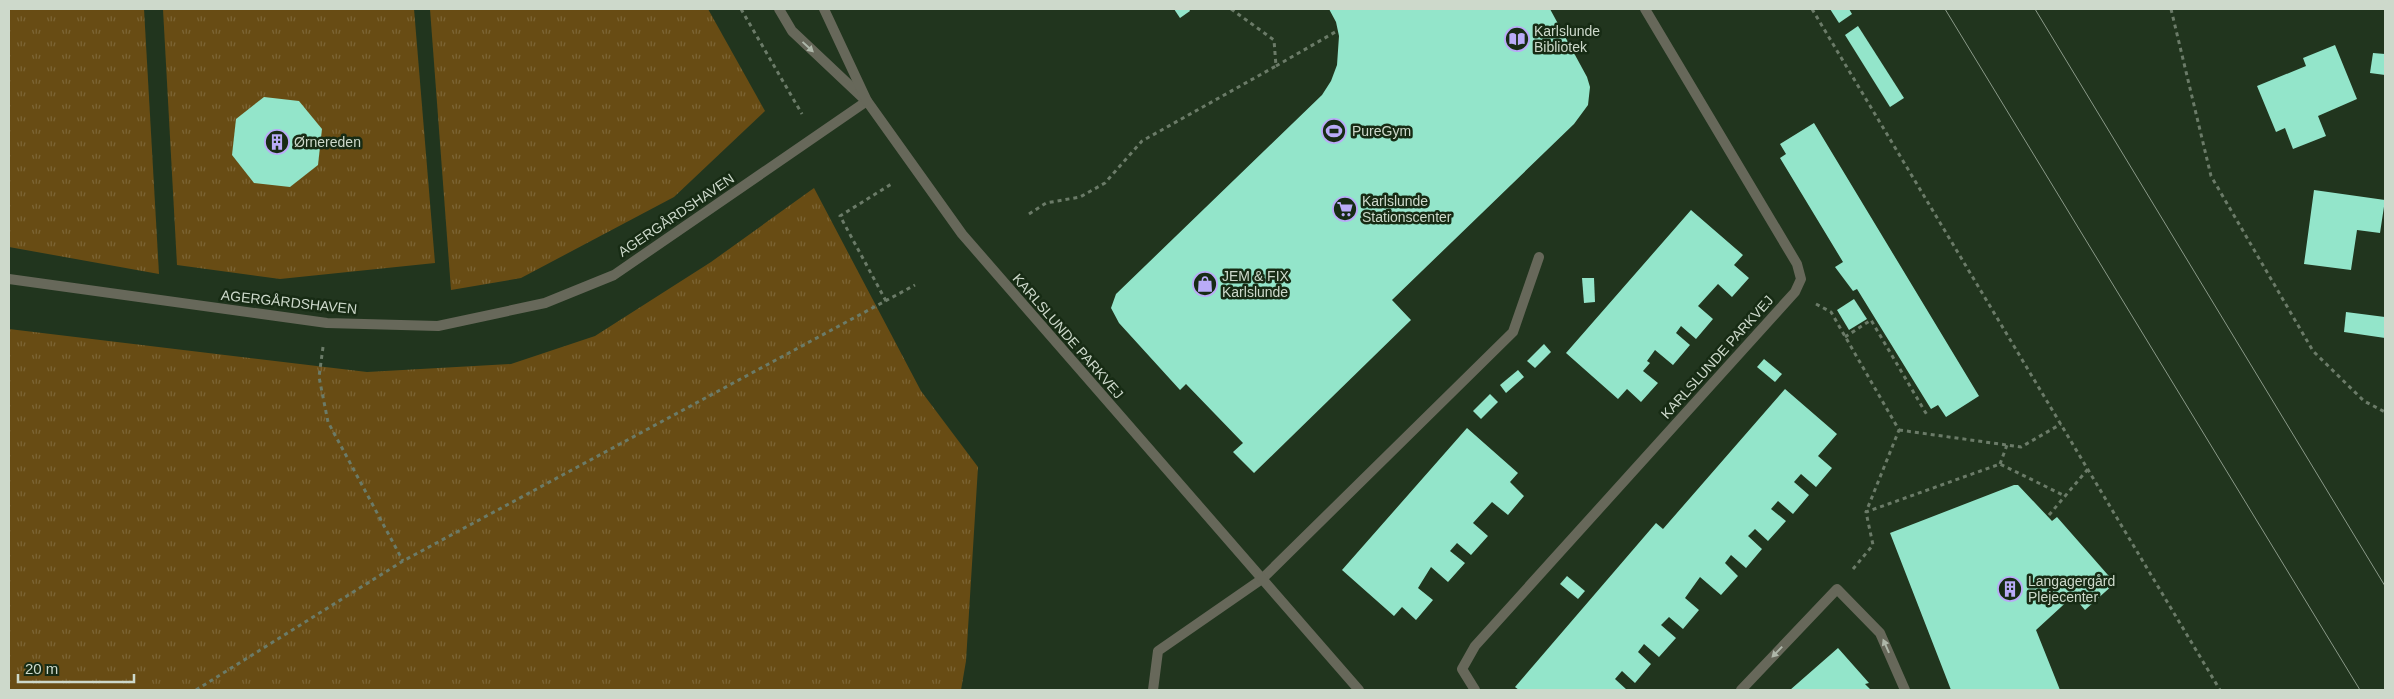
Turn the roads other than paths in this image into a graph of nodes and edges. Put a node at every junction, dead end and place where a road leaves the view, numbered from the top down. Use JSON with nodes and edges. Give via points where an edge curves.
{"nodes":[{"id":1,"x":779,"y":9,"type":"edge"},
{"id":2,"x":824,"y":9,"type":"edge"},
{"id":3,"x":1645,"y":9,"type":"edge"},
{"id":4,"x":867,"y":101,"type":"junction"},
{"id":5,"x":1539,"y":256,"type":"dead end"},
{"id":6,"x":9,"y":279,"type":"edge"},
{"id":7,"x":1262,"y":579,"type":"junction"},
{"id":8,"x":1153,"y":690,"type":"edge"},
{"id":9,"x":1359,"y":690,"type":"edge"},
{"id":10,"x":1474,"y":690,"type":"edge"},
{"id":11,"x":1741,"y":690,"type":"edge"},
{"id":12,"x":1905,"y":690,"type":"edge"}],
"edges":[{"from":1,"to":4,"type":"street","name":"KARLSLUNDE PARKVEJ","one_way":true,"via":[[792,32]]},
{"from":2,"to":4,"type":"street","name":"KARLSLUNDE PARKVEJ"},
{"from":3,"to":10,"type":"street","name":"KARLSLUNDE PARKVEJ","via":[[1797,264],[1801,279],[1794,292],[1475,646],[1462,669]]},
{"from":4,"to":6,"type":"street","name":"AGERGÅRDSHAVEN","via":[[614,275],[545,303],[438,326],[327,323]]},
{"from":4,"to":7,"type":"street","name":"KARLSLUNDE PARKVEJ","via":[[962,234]]},
{"from":5,"to":7,"type":"street","via":[[1513,332]]},
{"from":7,"to":8,"type":"street","via":[[1158,650]]},
{"from":7,"to":9,"type":"street","name":"KARLSLUNDE PARKVEJ"},
{"from":12,"to":11,"type":"street","one_way":true,"via":[[1880,633],[1837,589]]}]}
